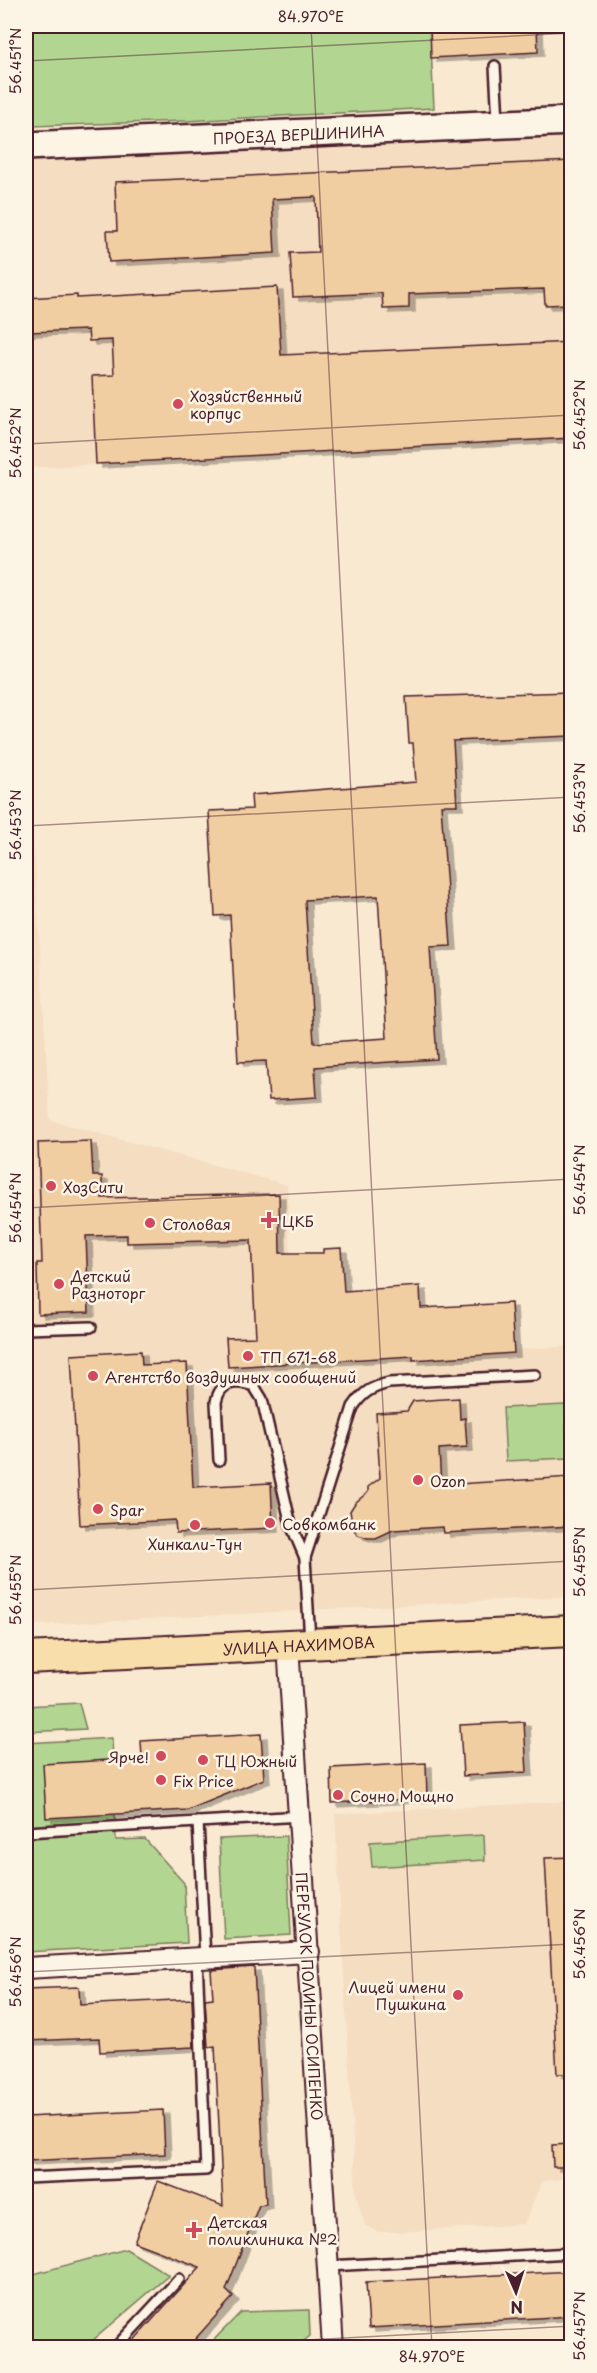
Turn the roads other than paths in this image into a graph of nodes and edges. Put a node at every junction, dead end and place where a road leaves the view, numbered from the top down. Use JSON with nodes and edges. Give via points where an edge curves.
{"nodes":[{"id":1,"x":495,"y":66,"type":"dead end"},
{"id":2,"x":572,"y":121,"type":"edge"},
{"id":3,"x":498,"y":124,"type":"junction"},
{"id":4,"x":26,"y":146,"type":"edge"},
{"id":5,"x":91,"y":1327,"type":"dead end"},
{"id":6,"x":26,"y":1329,"type":"edge"},
{"id":7,"x":535,"y":1375,"type":"dead end"},
{"id":8,"x":219,"y":1460,"type":"dead end"},
{"id":9,"x":305,"y":1558,"type":"junction"},
{"id":10,"x":572,"y":1631,"type":"edge"},
{"id":11,"x":299,"y":1644,"type":"junction"},
{"id":12,"x":26,"y":1658,"type":"edge"},
{"id":13,"x":301,"y":1816,"type":"junction"},
{"id":14,"x":198,"y":1822,"type":"junction"},
{"id":15,"x":26,"y":1832,"type":"edge"},
{"id":16,"x":309,"y":1952,"type":"junction"},
{"id":17,"x":201,"y":1958,"type":"junction"},
{"id":18,"x":26,"y":1968,"type":"edge"},
{"id":19,"x":26,"y":2178,"type":"edge"},
{"id":20,"x":572,"y":2253,"type":"edge"},
{"id":21,"x":328,"y":2266,"type":"junction"},
{"id":22,"x":179,"y":2279,"type":"dead end"},
{"id":23,"x":115,"y":2348,"type":"edge"},
{"id":24,"x":333,"y":2348,"type":"edge"}],
"edges":[{"from":1,"to":3,"type":"lane"},
{"from":2,"to":3,"type":"street","name":"ПРОЕЗД ВЕРШИНИНА"},
{"from":3,"to":4,"type":"street","name":"ПРОЕЗД ВЕРШИНИНА"},
{"from":5,"to":6,"type":"lane"},
{"from":7,"to":9,"type":"lane","via":[[389,1383],[374,1386],[360,1396],[353,1407]]},
{"from":8,"to":9,"type":"lane","via":[[216,1402],[221,1387],[254,1386],[262,1399],[291,1525]]},
{"from":9,"to":11,"type":"lane"},
{"from":10,"to":11,"type":"main road","name":"УЛИЦА НАХИМОВА"},
{"from":11,"to":12,"type":"main road","name":"УЛИЦА НАХИМОВА"},
{"from":11,"to":13,"type":"street","name":"ПЕРЕУЛОК ПОЛИНЫ ОСИПЕНКО"},
{"from":13,"to":14,"type":"lane"},
{"from":13,"to":16,"type":"street","name":"ПЕРЕУЛОК ПОЛИНЫ ОСИПЕНКО"},
{"from":14,"to":15,"type":"lane"},
{"from":14,"to":17,"type":"lane"},
{"from":16,"to":17,"type":"street"},
{"from":16,"to":21,"type":"street","name":"ПЕРЕУЛОК ПОЛИНЫ ОСИПЕНКО"},
{"from":17,"to":18,"type":"street"},
{"from":17,"to":19,"type":"lane","via":[[206,2170]]},
{"from":20,"to":21,"type":"lane"},
{"from":21,"to":24,"type":"street","name":"ПЕРЕУЛОК ПОЛИНЫ ОСИПЕНКО"},
{"from":22,"to":23,"type":"lane"}]}
